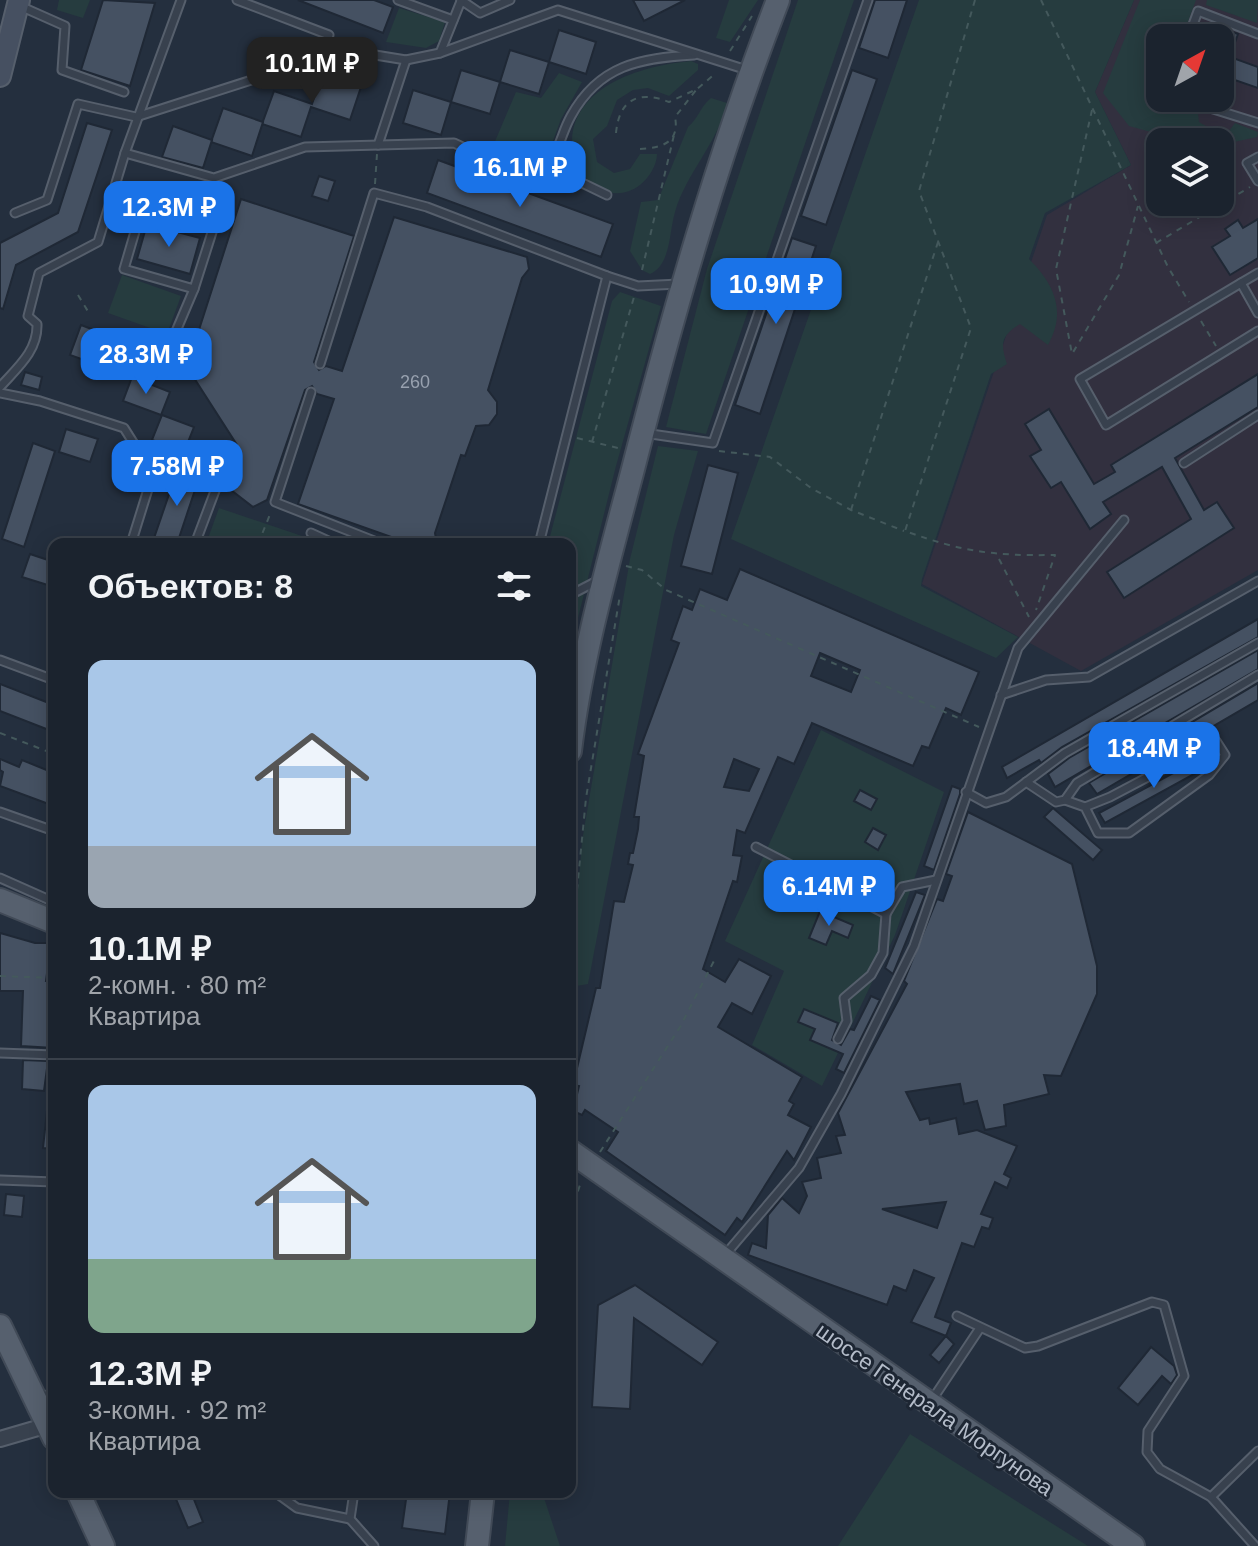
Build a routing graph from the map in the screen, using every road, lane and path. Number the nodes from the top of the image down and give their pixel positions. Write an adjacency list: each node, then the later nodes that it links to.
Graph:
1 (237, 0): 17 (lane)
2 (398, 0): 14 (lane)
3 (461, 0): 4 (lane); 14 (lane)
4 (510, 0)
5 (778, 0): 22 (main road)
6 (868, 0): 65 (lane)
7 (975, 0): 45 (path)
8 (1041, 0): 27 (path)
9 (1202, 0): 12 (lane)
10 (179, 1): 29 (lane)
11 (13, 10): 23 (main road); 26 (lane)
12 (1198, 11): 15 (lane); 16 (lane)
13 (753, 16): 21 (path)
14 (453, 20): 18 (lane)
15 (1193, 24)
16 (1258, 34)
17 (329, 35)
18 (440, 53): 19 (lane); 20 (lane)
19 (700, 54): 21 (lane); 37 (lane)
20 (406, 60): 29 (lane); 33 (lane)
21 (724, 63): 22 (lane)
22 (750, 71): 51 (main road)
23 (0, 76)
24 (713, 76): 25 (path)
25 (697, 89): 31 (path); 32 (path)
26 (124, 92)
27 (1092, 110): 43 (path); 43 (path)
28 (1223, 112): 30 (lane)
29 (139, 116): 35 (lane); 44 (lane)
30 (1258, 123)
31 (616, 133)
32 (674, 135): 34 (path); 47 (path)
33 (378, 145): 35 (lane); 37 (lane); 40 (path)
34 (640, 149)
35 (125, 153): 39 (lane)
36 (1258, 157): 38 (lane)
37 (545, 165): 41 (lane)
38 (1258, 182): 46 (path)
39 (113, 192): 42 (lane); 62 (lane)
40 (374, 193): 49 (lane); 61 (lane)
41 (607, 195)
42 (144, 201): 52 (lane); 52 (lane)
43 (1138, 206): 46 (path)
44 (15, 213)
45 (938, 242): 72 (path); 75 (path)
46 (1156, 243): 55 (path)
47 (642, 270)
48 (1258, 273): 50 (lane)
49 (607, 276): 51 (lane); 82 (lane)
50 (1241, 283): 55 (lane); 57 (lane)
51 (681, 284): 65 (main road)
52 (194, 289): 59 (lane)
53 (78, 295): 56 (path)
54 (634, 296): 67 (path)
55 (1195, 311): 60 (path); 60 (lane)
56 (89, 313)
57 (1258, 313)
58 (1258, 331): 60 (lane)
59 (171, 343)
60 (1221, 354)
61 (320, 364)
62 (0, 390): 70 (lane)
63 (311, 392): 81 (lane)
64 (1258, 415): 71 (lane)
65 (642, 432): 85 (main road)
66 (576, 438): 67 (path)
67 (592, 442): 68 (path)
68 (622, 448)
69 (713, 450): 72 (path)
70 (159, 454): 77 (lane); 78 (lane)
71 (1184, 463)
72 (851, 510): 75 (path)
73 (269, 517): 79 (path)
74 (1124, 520): 93 (lane)
75 (905, 531): 83 (path)
76 (311, 533): 80 (lane)
77 (133, 538)
78 (197, 538)
79 (260, 538)
80 (322, 538)
81 (367, 538)
82 (541, 538)
83 (998, 556): 83 (path)
84 (625, 566): 95 (path)
85 (605, 578): 87 (lane); 94 (main road)
86 (1258, 581): 93 (lane)
87 (576, 592)
88 (620, 595): 109 (path)
89 (1258, 643): 98 (lane)
90 (0, 660): 92 (lane)
91 (1258, 675): 100 (lane)
92 (48, 678)
93 (1001, 695): 95 (lane)
94 (576, 715)
95 (987, 731): 99 (lane)
96 (0, 733): 97 (path)
97 (48, 752)
98 (1026, 782): 99 (lane); 100 (lane)
99 (966, 792): 106 (lane)
100 (1065, 800): 101 (lane)
101 (1085, 807): 101 (lane)
102 (0, 812): 103 (lane)
103 (48, 829)
104 (756, 847): 110 (lane)
105 (0, 878): 107 (lane)
106 (936, 880): 110 (lane); 124 (lane)
107 (48, 899)
108 (0, 900): 111 (main road)
109 (576, 900)
110 (886, 914): 115 (lane)
111 (48, 920)
112 (716, 957): 118 (path)
113 (0, 976): 114 (path)
114 (48, 978)
115 (838, 1039)
116 (0, 1053): 117 (lane)
117 (48, 1055)
118 (599, 1153)
119 (576, 1155): 124 (main road, шоссе Генерала Моргунова)
120 (0, 1180): 122 (lane)
121 (581, 1181): 123 (path)
122 (48, 1182)
123 (576, 1196)
124 (729, 1265): 130 (main road, шоссе Генерала Моргунова)
125 (957, 1316): 127 (lane)
126 (0, 1326): 128 (main road)
127 (980, 1328): 130 (lane); 135 (lane)
128 (29, 1386): 129 (lane); 131 (main road)
129 (48, 1398)
130 (929, 1405): 144 (main road, шоссе Генерала Моргунова)
131 (48, 1426)
132 (48, 1432): 133 (street)
133 (0, 1439)
134 (1258, 1451): 135 (lane)
135 (1211, 1497): 145 (lane)
136 (93, 1498): 141 (main road)
137 (283, 1498): 140 (lane)
138 (353, 1498): 140 (lane)
139 (482, 1498): 143 (main road)
140 (350, 1519): 142 (lane)
141 (103, 1546)
142 (374, 1546)
143 (477, 1546)
144 (1133, 1546)
145 (1255, 1546)

